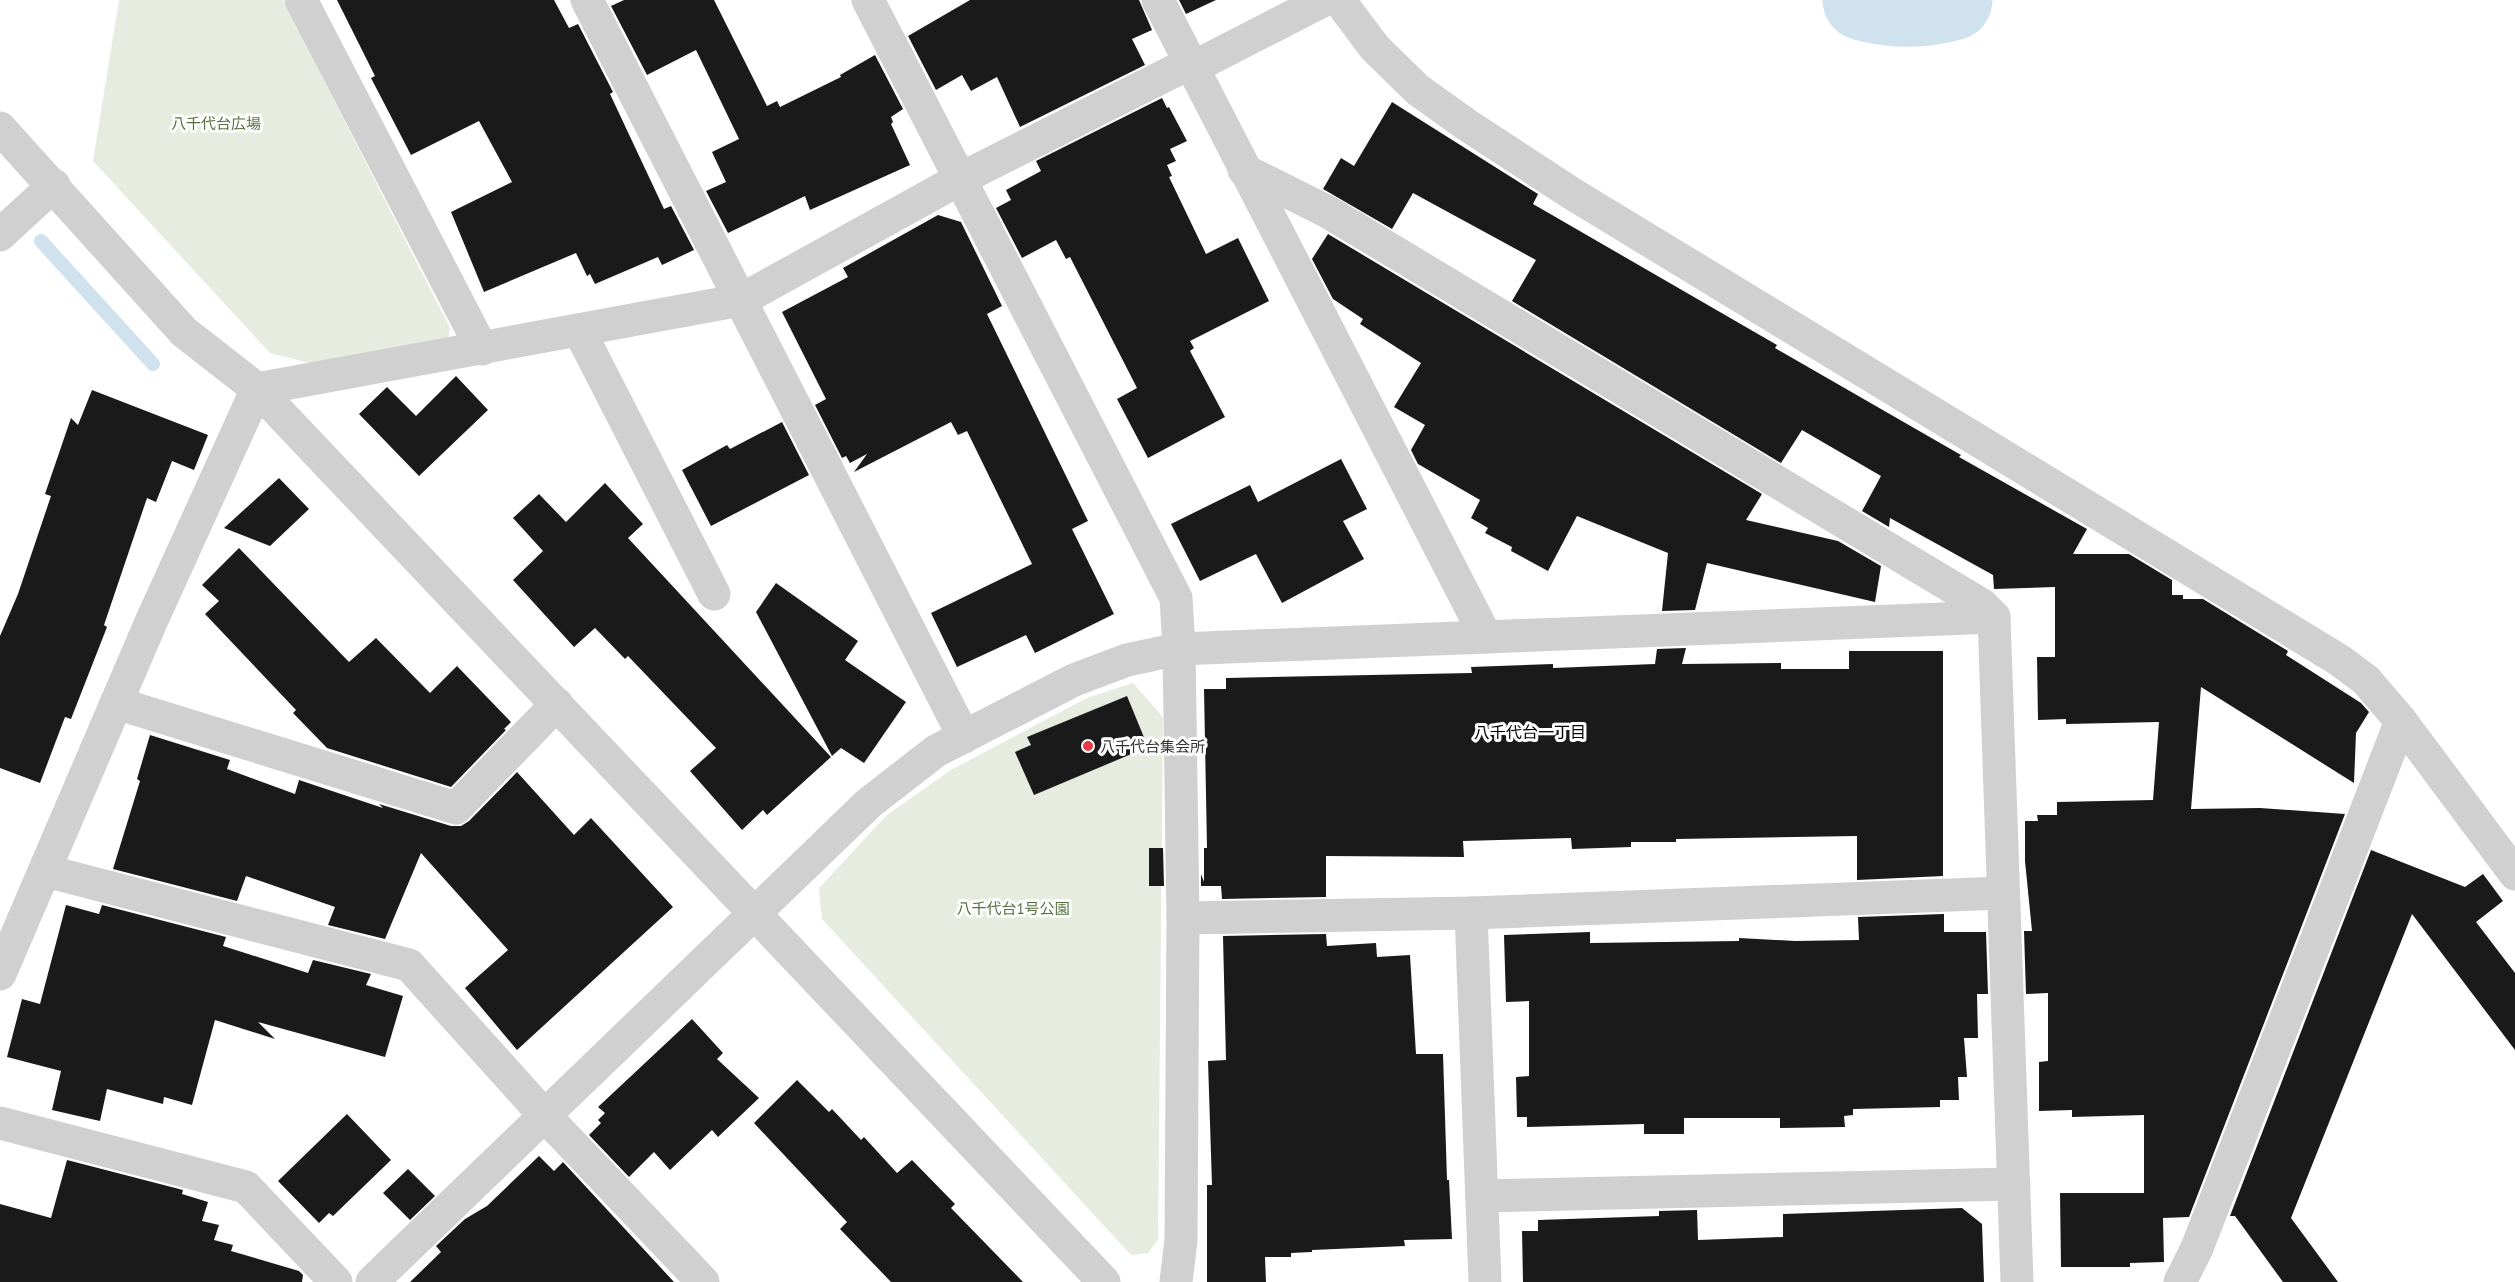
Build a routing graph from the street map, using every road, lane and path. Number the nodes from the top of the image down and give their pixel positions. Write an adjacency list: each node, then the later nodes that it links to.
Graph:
1 (301, 0): 15 (street)
2 (587, 0): 13 (street)
3 (868, 0): 10 (street)
4 (1158, 0): 7 (street)
5 (1324, 0): 7 (street)
6 (1339, 0): 23 (street)
7 (1191, 65): 9 (street); 10 (street)
8 (0, 128): 11 (street)
9 (1244, 170): 18 (street); 19 (street)
10 (960, 178): 13 (street); 20 (street)
11 (54, 185): 12 (street); 16 (street)
12 (0, 235)
13 (741, 300): 14 (street); 24 (street)
14 (579, 330): 15 (street); 17 (street)
15 (482, 349): 16 (street)
16 (257, 389): 21 (street); 22 (street)
17 (714, 594)
18 (1994, 617): 19 (street); 27 (street)
19 (1486, 637): 20 (street)
20 (1179, 648): 24 (street); 30 (street)
21 (117, 703): 22 (street); 25 (street)
22 (557, 704): 28 (street)
23 (2401, 721): 26 (street); 43 (street)
24 (964, 737): 28 (street)
25 (46, 871): 31 (street); 32 (street)
26 (2515, 874)
27 (2003, 893): 29 (street); 34 (street)
28 (756, 913): 32 (street); 39 (street)
29 (1471, 913): 30 (street); 35 (street)
30 (1183, 918): 40 (street)
31 (0, 974)
32 (546, 1116): 37 (street); 38 (street)
33 (0, 1123): 36 (street)
34 (2014, 1184): 35 (street); 42 (street)
35 (1482, 1196): 41 (street)
36 (336, 1282)
37 (372, 1282)
38 (703, 1282)
39 (1104, 1282)
40 (1176, 1282)
41 (1485, 1282)
42 (2017, 1282)
43 (2180, 1282)

